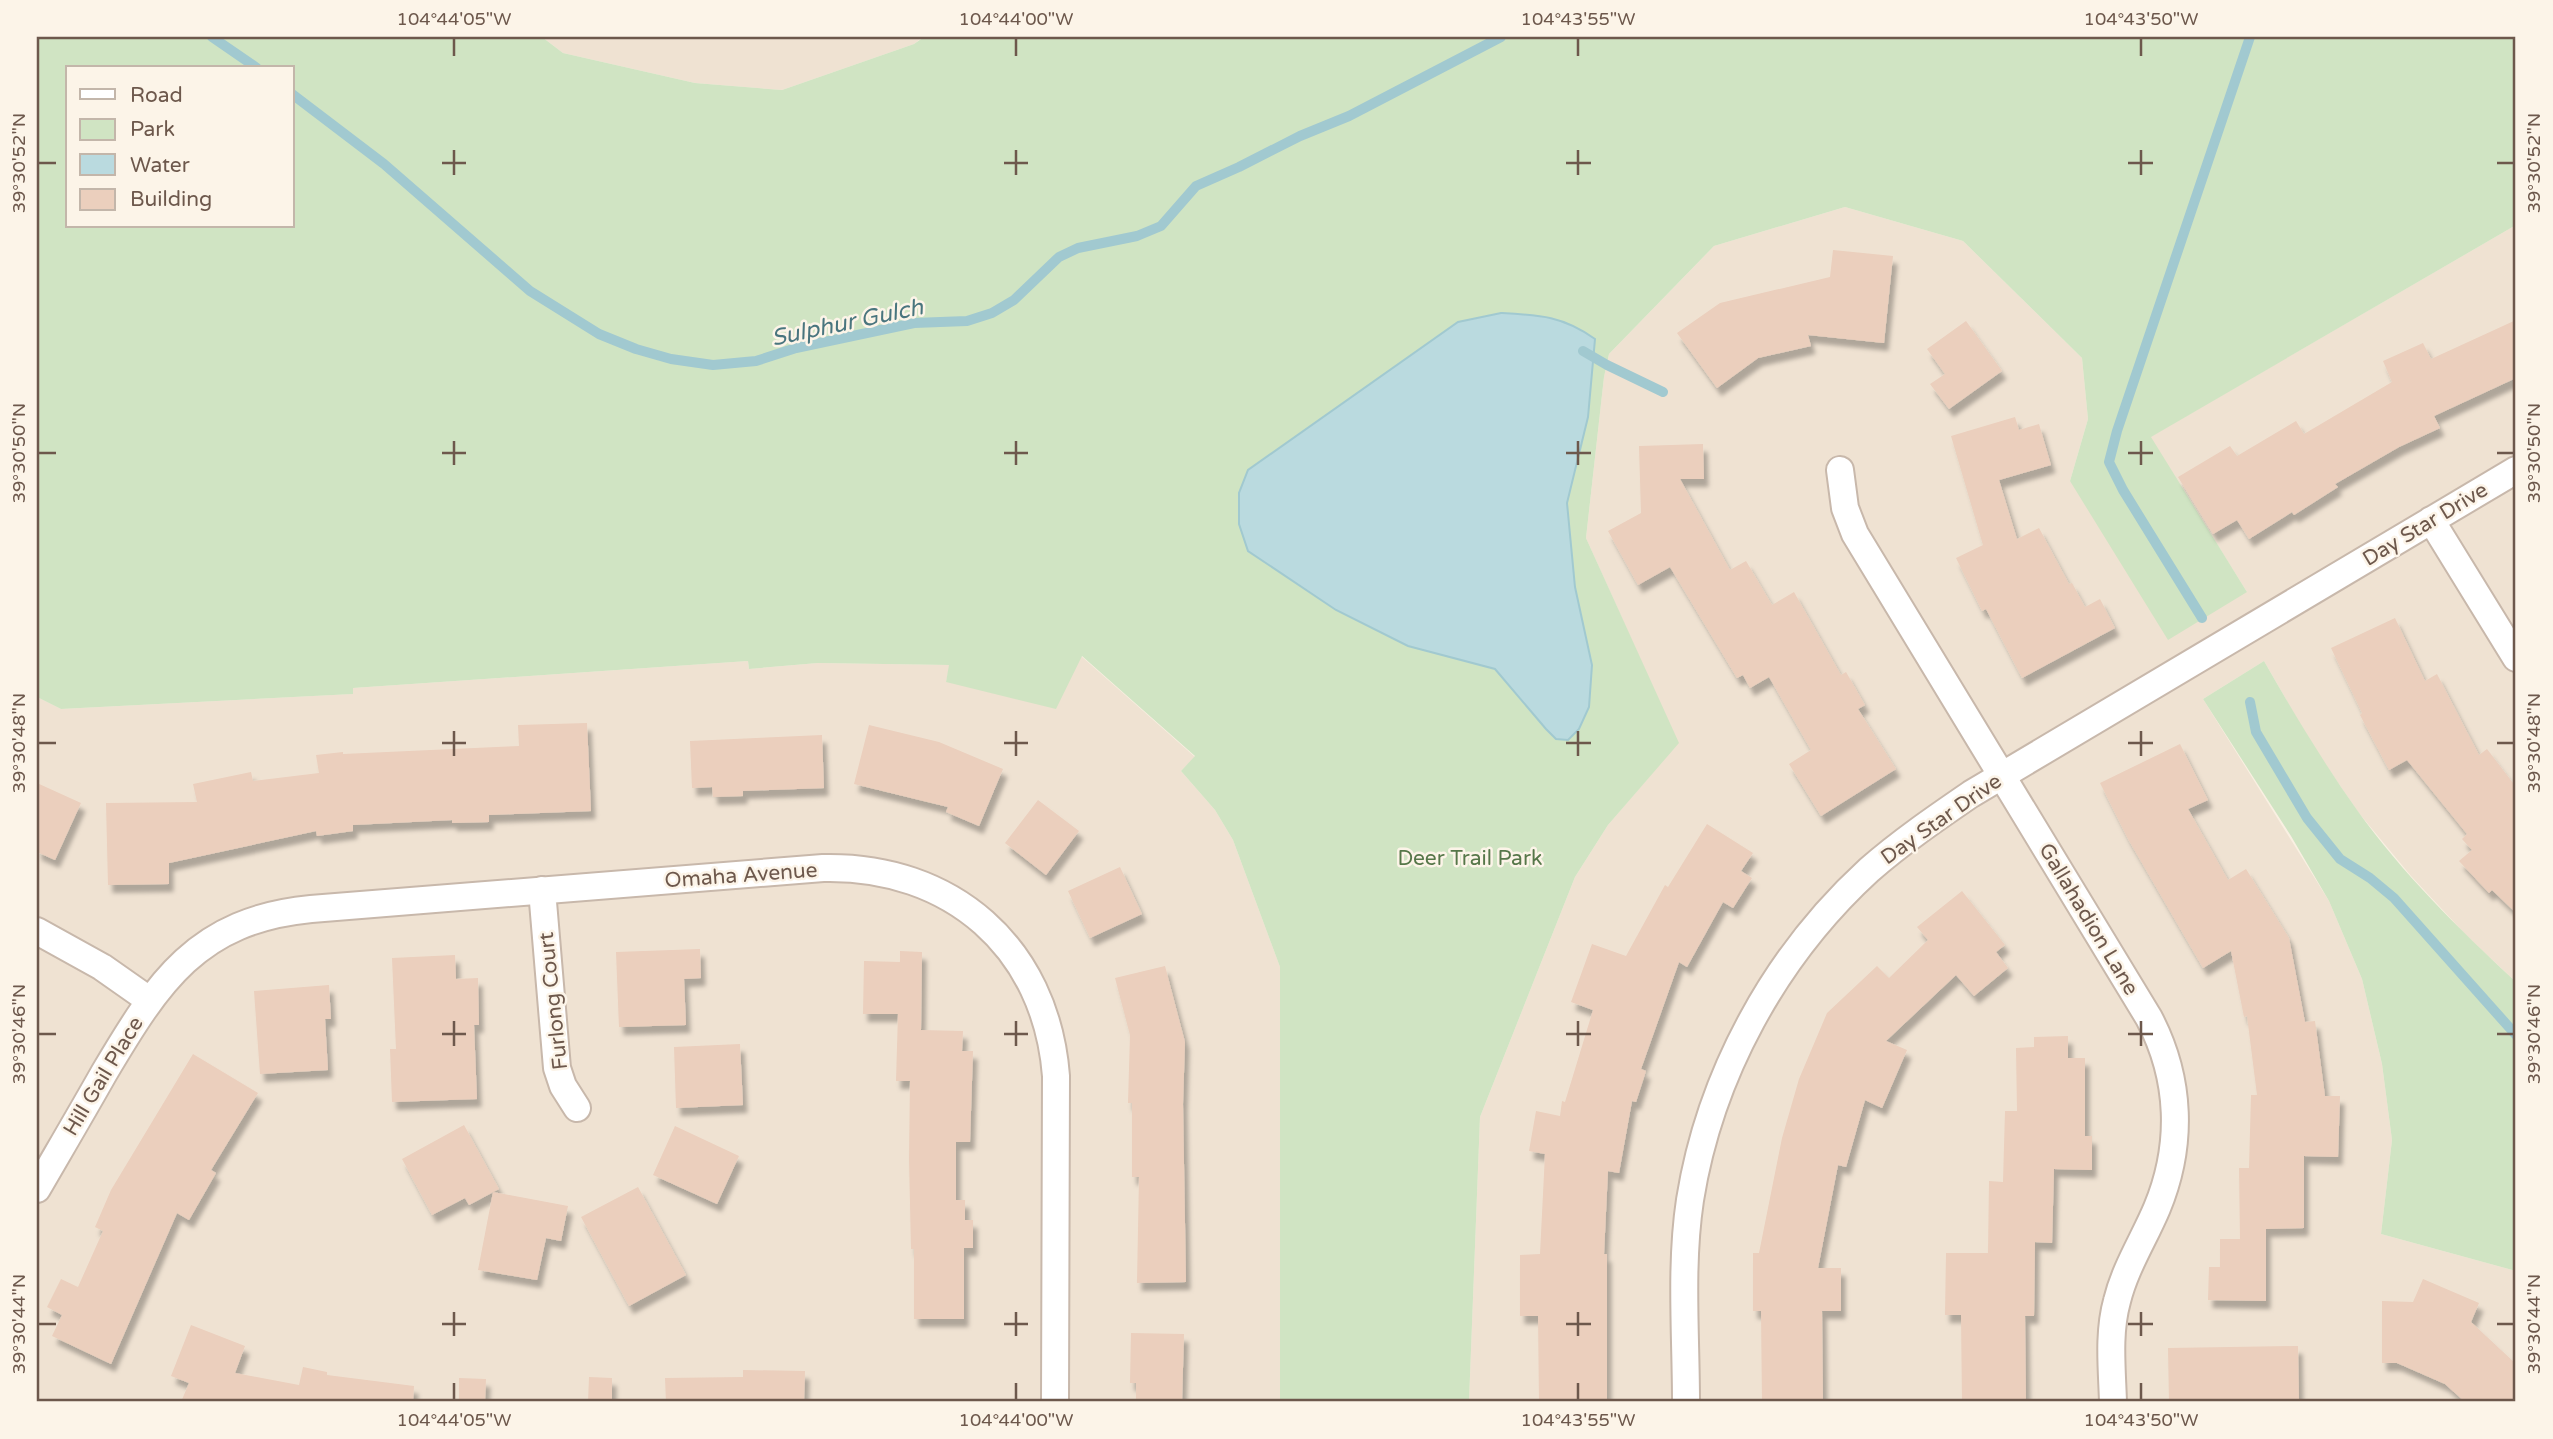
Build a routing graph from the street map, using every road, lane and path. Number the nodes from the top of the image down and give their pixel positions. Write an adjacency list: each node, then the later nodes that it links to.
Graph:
1 (1840, 470): 5 (street, Gallahadion Lane)
2 (2516, 470): 3 (street, Day Star Drive)
3 (2431, 520): 4 (street); 5 (street, Day Star Drive)
4 (2516, 658)
5 (2001, 776): 12 (street, Day Star Drive); 13 (street, Gallahadion Lane)
6 (542, 890): 8 (street, Omaha Avenue); 9 (street, Furlong Court); 11 (street, Omaha Avenue)
7 (37, 931): 8 (street)
8 (149, 1000): 10 (street, Hill Gail Place)
9 (577, 1108)
10 (37, 1189)
11 (1055, 1402)
12 (1686, 1402)
13 (2113, 1402)

